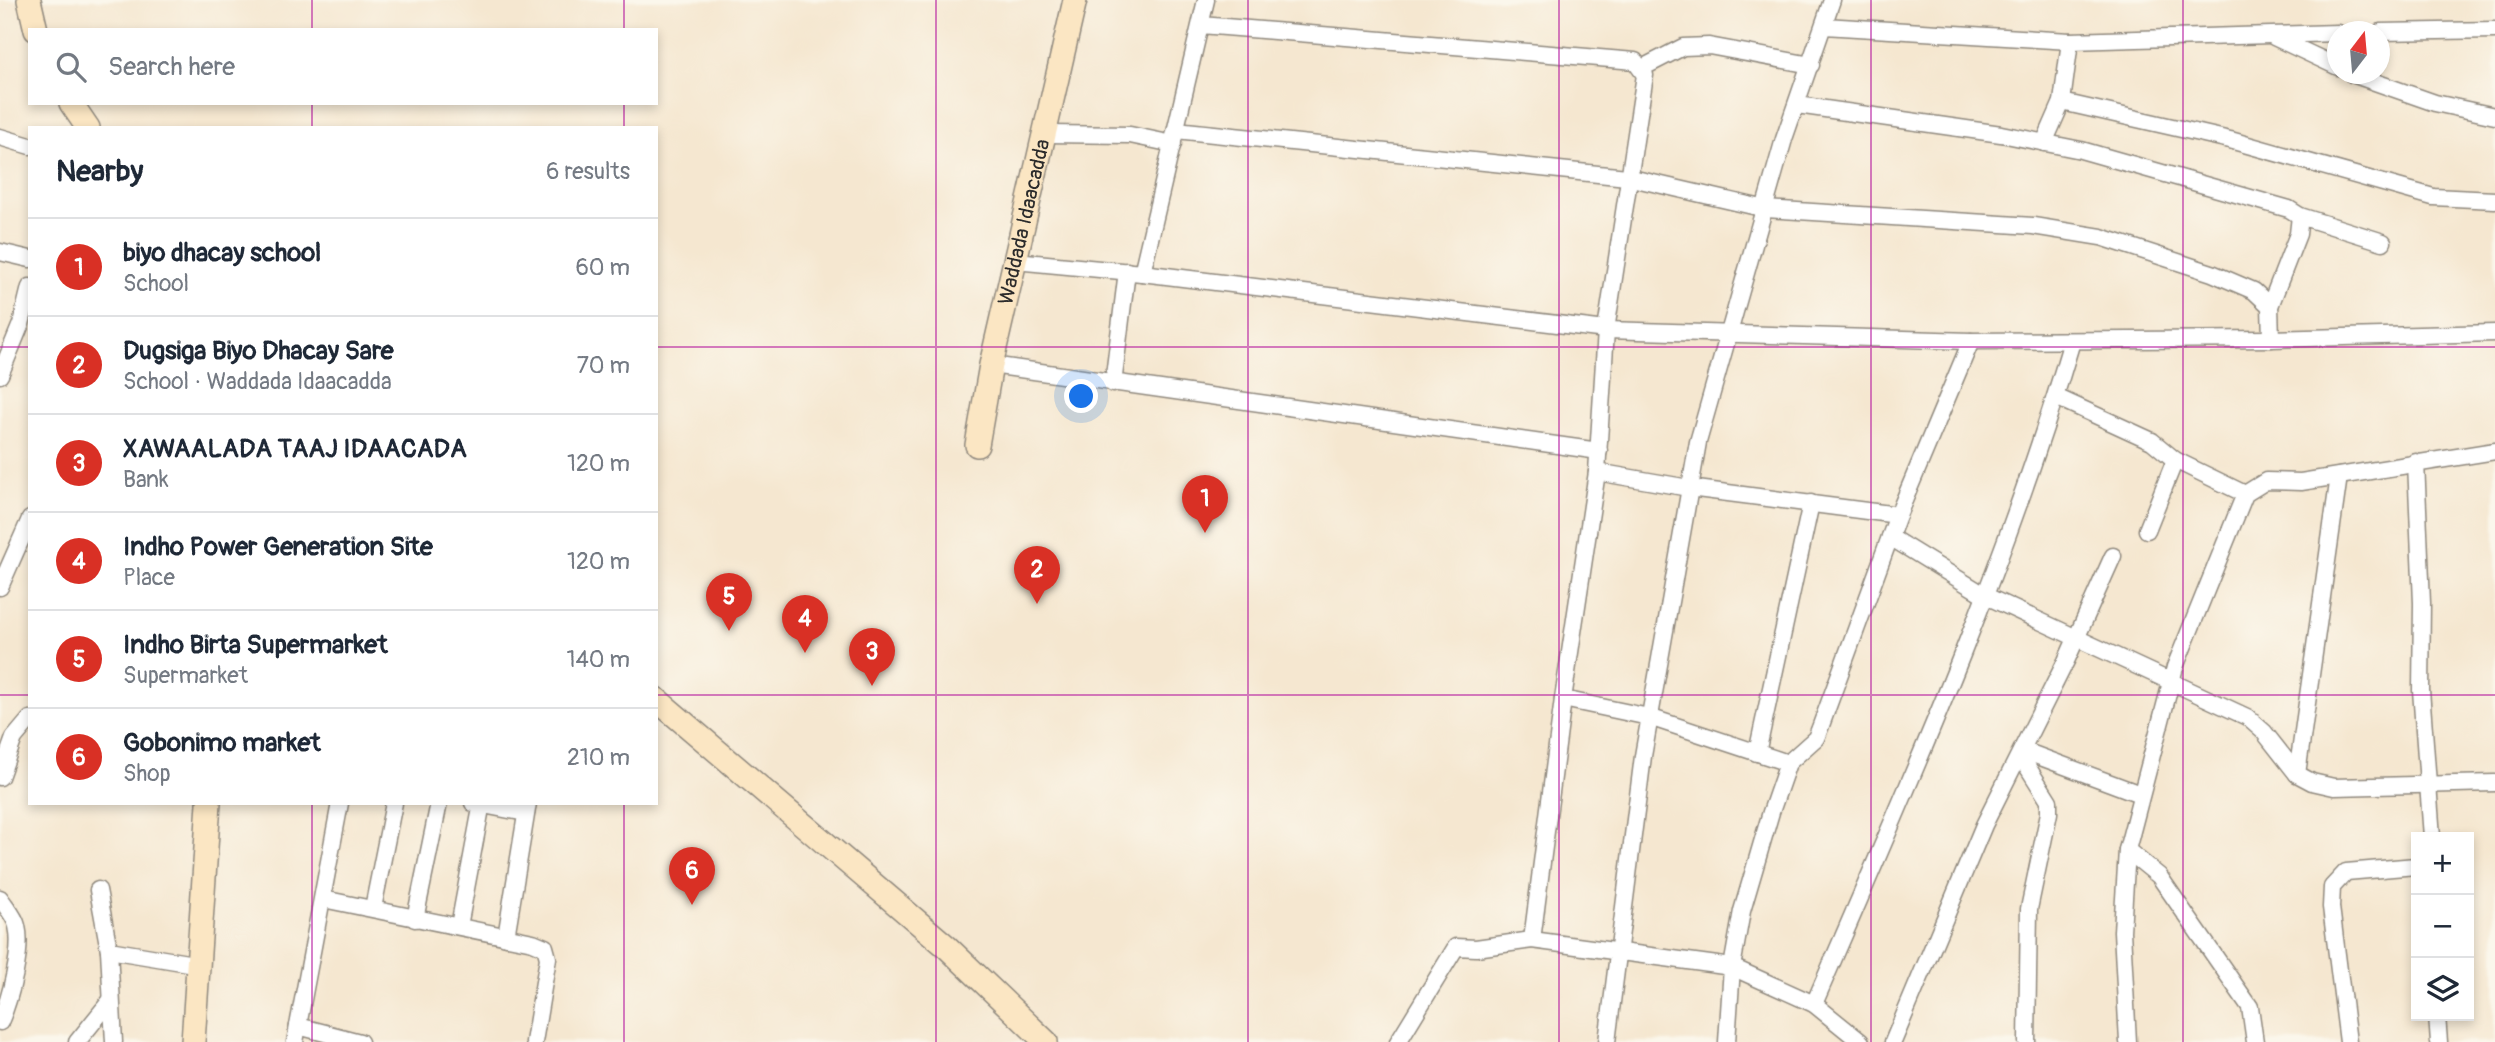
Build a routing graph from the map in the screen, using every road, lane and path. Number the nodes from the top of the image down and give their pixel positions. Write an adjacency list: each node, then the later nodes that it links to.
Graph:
1 (29, 0): 7 (street)
2 (1075, 0): 22 (street, Waddada Idaacadda)
3 (1206, 0): 5 (street)
4 (1832, 0): 6 (street)
5 (1201, 25): 15 (street); 24 (street)
6 (1824, 26): 12 (street); 14 (street)
7 (36, 28)
8 (2495, 30): 9 (street)
9 (2390, 32)
10 (2327, 33): 11 (street)
11 (2269, 34): 12 (street); 13 (street)
12 (2070, 41): 17 (street)
13 (2327, 62)
14 (1811, 65): 15 (street); 19 (street)
15 (1643, 68): 27 (street)
16 (2381, 84): 20 (street)
17 (2062, 102): 25 (street); 28 (street)
18 (72, 105): 21 (street)
19 (1797, 105): 25 (street); 29 (street)
20 (2495, 116)
21 (87, 126)
22 (1046, 134): 24 (street); 34 (street, Waddada Idaacadda)
23 (0, 137): 26 (street)
24 (1174, 137): 27 (street); 35 (street)
25 (2044, 143): 30 (street)
26 (28, 145)
27 (1627, 177): 29 (street); 39 (street)
28 (2495, 200)
29 (1766, 209): 37 (street); 41 (street)
30 (2300, 216): 31 (street); 37 (street)
31 (2383, 242)
32 (0, 252): 33 (street)
33 (28, 259)
34 (1015, 261): 35 (street); 45 (street, Waddada Idaacadda)
35 (1135, 272): 39 (street); 47 (street)
36 (28, 306): 38 (street)
37 (2270, 306): 42 (street)
38 (26, 325): 46 (street)
39 (1606, 330): 41 (street); 50 (street)
40 (2495, 333): 42 (street)
41 (1729, 335): 43 (street); 56 (street)
42 (2271, 339): 44 (street)
43 (1971, 341): 44 (street); 59 (street)
44 (2072, 341): 48 (street)
45 (991, 365): 47 (street); 49 (street, Waddada Idaacadda)
46 (0, 375)
47 (1113, 384): 50 (street)
48 (2056, 397): 52 (street); 65 (street)
49 (977, 445)
50 (1599, 451): 54 (street)
51 (2495, 451): 53 (street)
52 (2175, 460): 57 (street); 61 (street)
53 (2416, 463): 55 (street); 78 (street)
54 (1597, 472): 56 (street); 68 (street)
55 (2339, 476): 57 (street); 75 (street)
56 (1689, 488): 58 (street); 70 (street)
57 (2245, 494): 67 (street)
58 (1811, 503): 59 (street); 72 (street)
59 (1898, 515): 62 (street)
60 (28, 524): 64 (street)
61 (2147, 530)
62 (1890, 537): 65 (street); 74 (street)
63 (2113, 556): 66 (street)
64 (0, 587)
65 (1986, 596): 66 (street); 103 (street)
66 (2076, 640): 67 (street); 73 (street)
67 (2171, 682): 75 (street); 79 (street)
68 (1563, 699): 70 (street); 97 (street)
69 (658, 701): 112 (street)
70 (1649, 716): 72 (street); 99 (street)
71 (28, 721): 76 (street)
72 (1757, 753): 74 (street)
73 (2021, 753): 79 (street); 117 (street); 118 (street)
74 (1788, 763): 101 (street)
75 (2298, 774): 78 (street)
76 (0, 777)
77 (2495, 783): 78 (street)
78 (2428, 785): 87 (street)
79 (2140, 794): 88 (street)
80 (209, 805): 100 (street)
81 (340, 805): 92 (street)
82 (394, 805): 93 (street)
83 (439, 805): 94 (street)
84 (479, 805): 95 (street)
85 (491, 805): 86 (street)
86 (527, 808): 96 (street)
87 (2432, 832)
88 (2127, 850): 119 (street); 120 (street)
89 (2411, 866): 121 (street)
90 (98, 890): 98 (street)
91 (0, 898): 105 (street)
92 (323, 899): 93 (street); 106 (street)
93 (373, 908): 94 (street)
94 (415, 919): 95 (street)
95 (459, 926): 96 (street)
96 (506, 936): 111 (street)
97 (1532, 940): 99 (street); 113 (street)
98 (109, 950): 100 (street); 102 (street)
99 (1619, 951): 101 (street); 114 (street)
100 (200, 965): 109 (street)
101 (1732, 967): 103 (street); 115 (street)
102 (111, 1000): 107 (street); 108 (street)
103 (1814, 1004): 116 (street)
104 (2437, 1021): 122 (street)
105 (0, 1022)
106 (296, 1034): 110 (street)
107 (77, 1042)
108 (114, 1042)
109 (194, 1042)
110 (360, 1042)
111 (534, 1042)
112 (1046, 1042)
113 (1398, 1042)
114 (1607, 1042)
115 (1727, 1042)
116 (1861, 1042)
117 (1893, 1042)
118 (2027, 1042)
119 (2129, 1042)
120 (2255, 1042)
121 (2348, 1042)
122 (2439, 1042)

